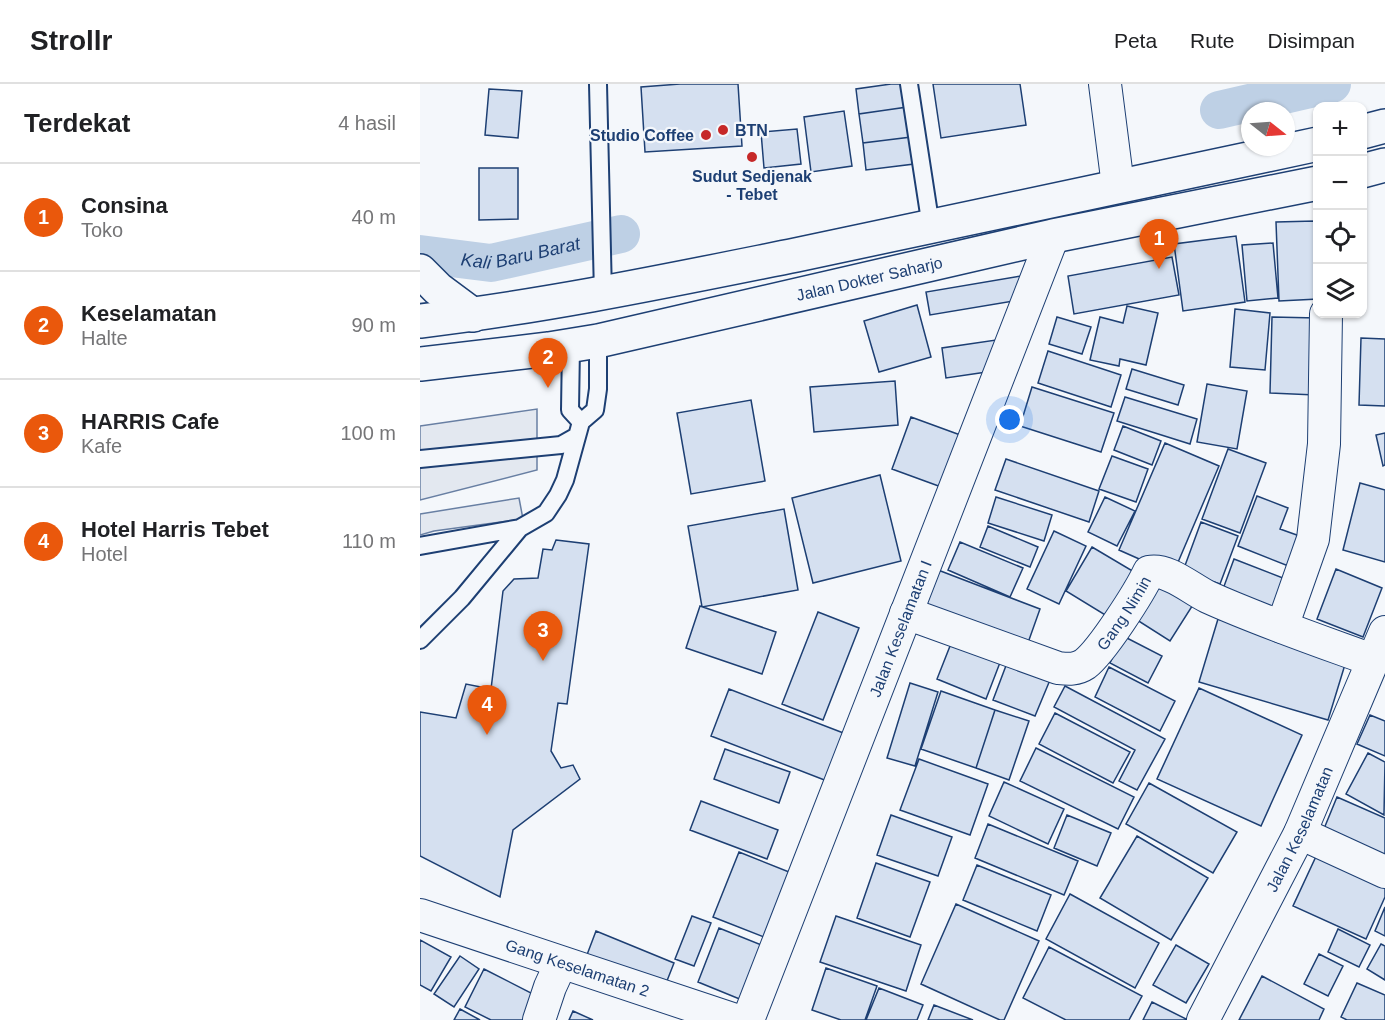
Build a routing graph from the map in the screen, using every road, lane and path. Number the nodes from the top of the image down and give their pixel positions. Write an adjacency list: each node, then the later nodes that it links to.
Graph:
1 (598, 84): 14 (lane)
2 (909, 84): 11 (lane)
3 (1105, 84): 9 (street)
4 (1385, 126): 5 (main road)
5 (1367, 131)
6 (1313, 145): 9 (main road)
7 (1385, 165): 8 (main road)
8 (1367, 170)
9 (1118, 186): 11 (main road)
10 (1313, 187): 12 (main road, Jalan Dokter Saharjo)
11 (932, 227): 14 (main road)
12 (1053, 236): 18 (main road, Jalan Dokter Saharjo); 24 (street, Jalan Keselamatan I)
13 (429, 280): 15 (main road)
14 (603, 294): 15 (main road)
15 (473, 315): 17 (main road)
16 (1326, 318): 25 (street)
17 (420, 321)
18 (585, 344): 19 (main road, Jalan Dokter Saharjo); 20 (lane); 20 (lane)
19 (420, 364)
20 (579, 429): 21 (lane); 22 (lane)
21 (420, 459)
22 (520, 528): 23 (lane); 27 (lane)
23 (420, 546)
24 (906, 613): 25 (street, Gang Nimin); 35 (street, Jalan Keselamatan I)
25 (1282, 627): 28 (street, Gang Nimin)
26 (1385, 632): 28 (street, Jalan Keselamatan)
27 (420, 640)
28 (1372, 660): 29 (street, Jalan Keselamatan)
29 (1300, 833): 30 (street); 36 (street, Jalan Keselamatan)
30 (1385, 872)
31 (420, 915): 32 (street, Gang Keselamatan 2)
32 (561, 963): 33 (street); 34 (street, Gang Keselamatan 2)
33 (539, 1020)
34 (735, 1020)
35 (748, 1020)
36 (1203, 1020)

